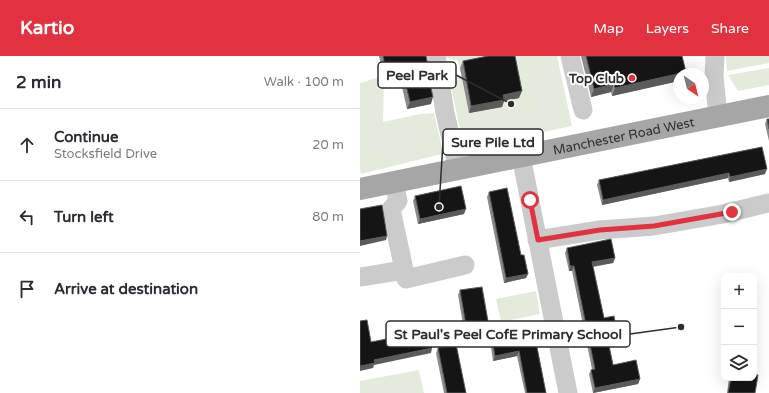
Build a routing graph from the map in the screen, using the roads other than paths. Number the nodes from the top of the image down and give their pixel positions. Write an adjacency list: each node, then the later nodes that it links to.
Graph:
1 (570, 56): 5 (street)
2 (715, 56): 6 (street)
3 (442, 67): 8 (street)
4 (769, 106): 6 (main road, Manchester Road West)
5 (583, 110)
6 (718, 116): 7 (main road, Manchester Road West)
7 (521, 156): 8 (main road, Manchester Road West); 12 (street)
8 (458, 169): 9 (main road, Manchester Road West)
9 (394, 182): 10 (main road, Manchester Road West); 14 (street)
10 (360, 189)
11 (768, 203): 12 (street)
12 (538, 240): 16 (street)
13 (465, 265): 14 (street)
14 (404, 270): 15 (street)
15 (360, 277)
16 (568, 393)

